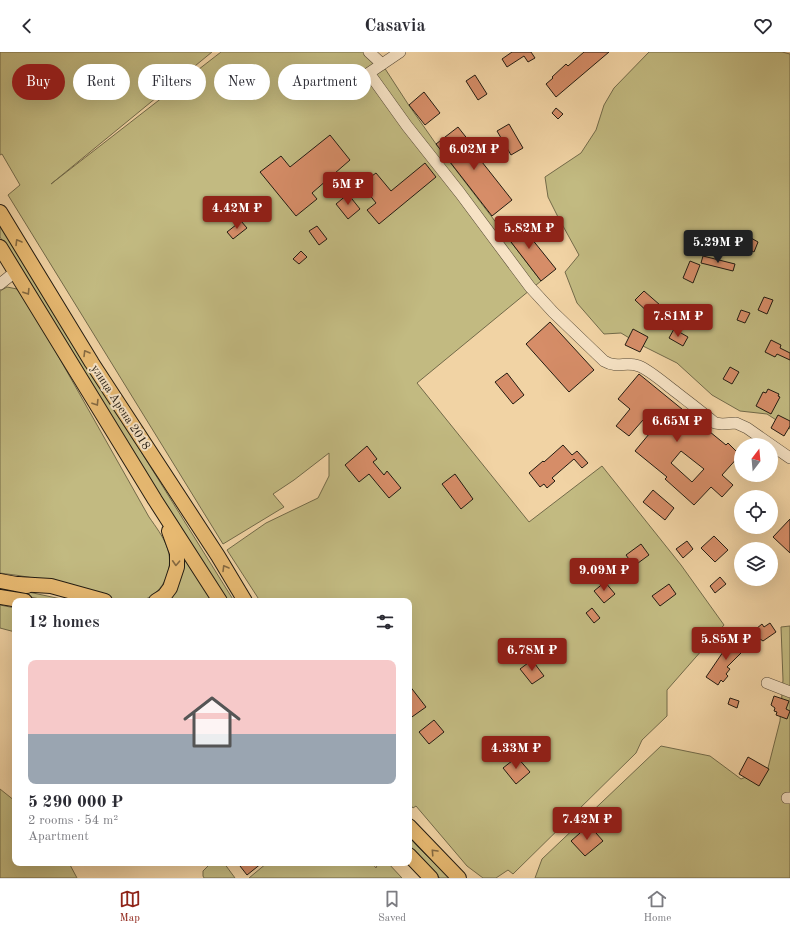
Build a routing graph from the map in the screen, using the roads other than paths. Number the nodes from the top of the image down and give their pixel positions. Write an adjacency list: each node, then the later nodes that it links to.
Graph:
1 (369, 52): 3 (street)
2 (400, 52): 3 (street)
3 (382, 64): 8 (street)
4 (0, 212): 18 (main road, улица Арена 2018, one-way to 4)
5 (0, 247): 6 (main road, улица Арена 2018)
6 (15, 272): 7 (street); 9 (main road, улица Арена 2018, one-way to 9)
7 (0, 284)
8 (790, 458)
9 (156, 500): 16 (main road, one-way to 16); 17 (main road, улица Арена 2018)
10 (0, 581): 11 (main road)
11 (18, 584): 14 (main road); 15 (main road)
12 (0, 596): 13 (main road)
13 (12, 598)
14 (73, 598)
15 (94, 598)
16 (161, 598)
17 (218, 598)
18 (243, 598)
19 (767, 683): 20 (street)
20 (790, 692)
21 (412, 829): 26 (main road, one-way to 21)
22 (412, 858): 25 (main road)
23 (408, 866): 24 (main road)
24 (420, 878)
25 (432, 878)
26 (459, 878)

